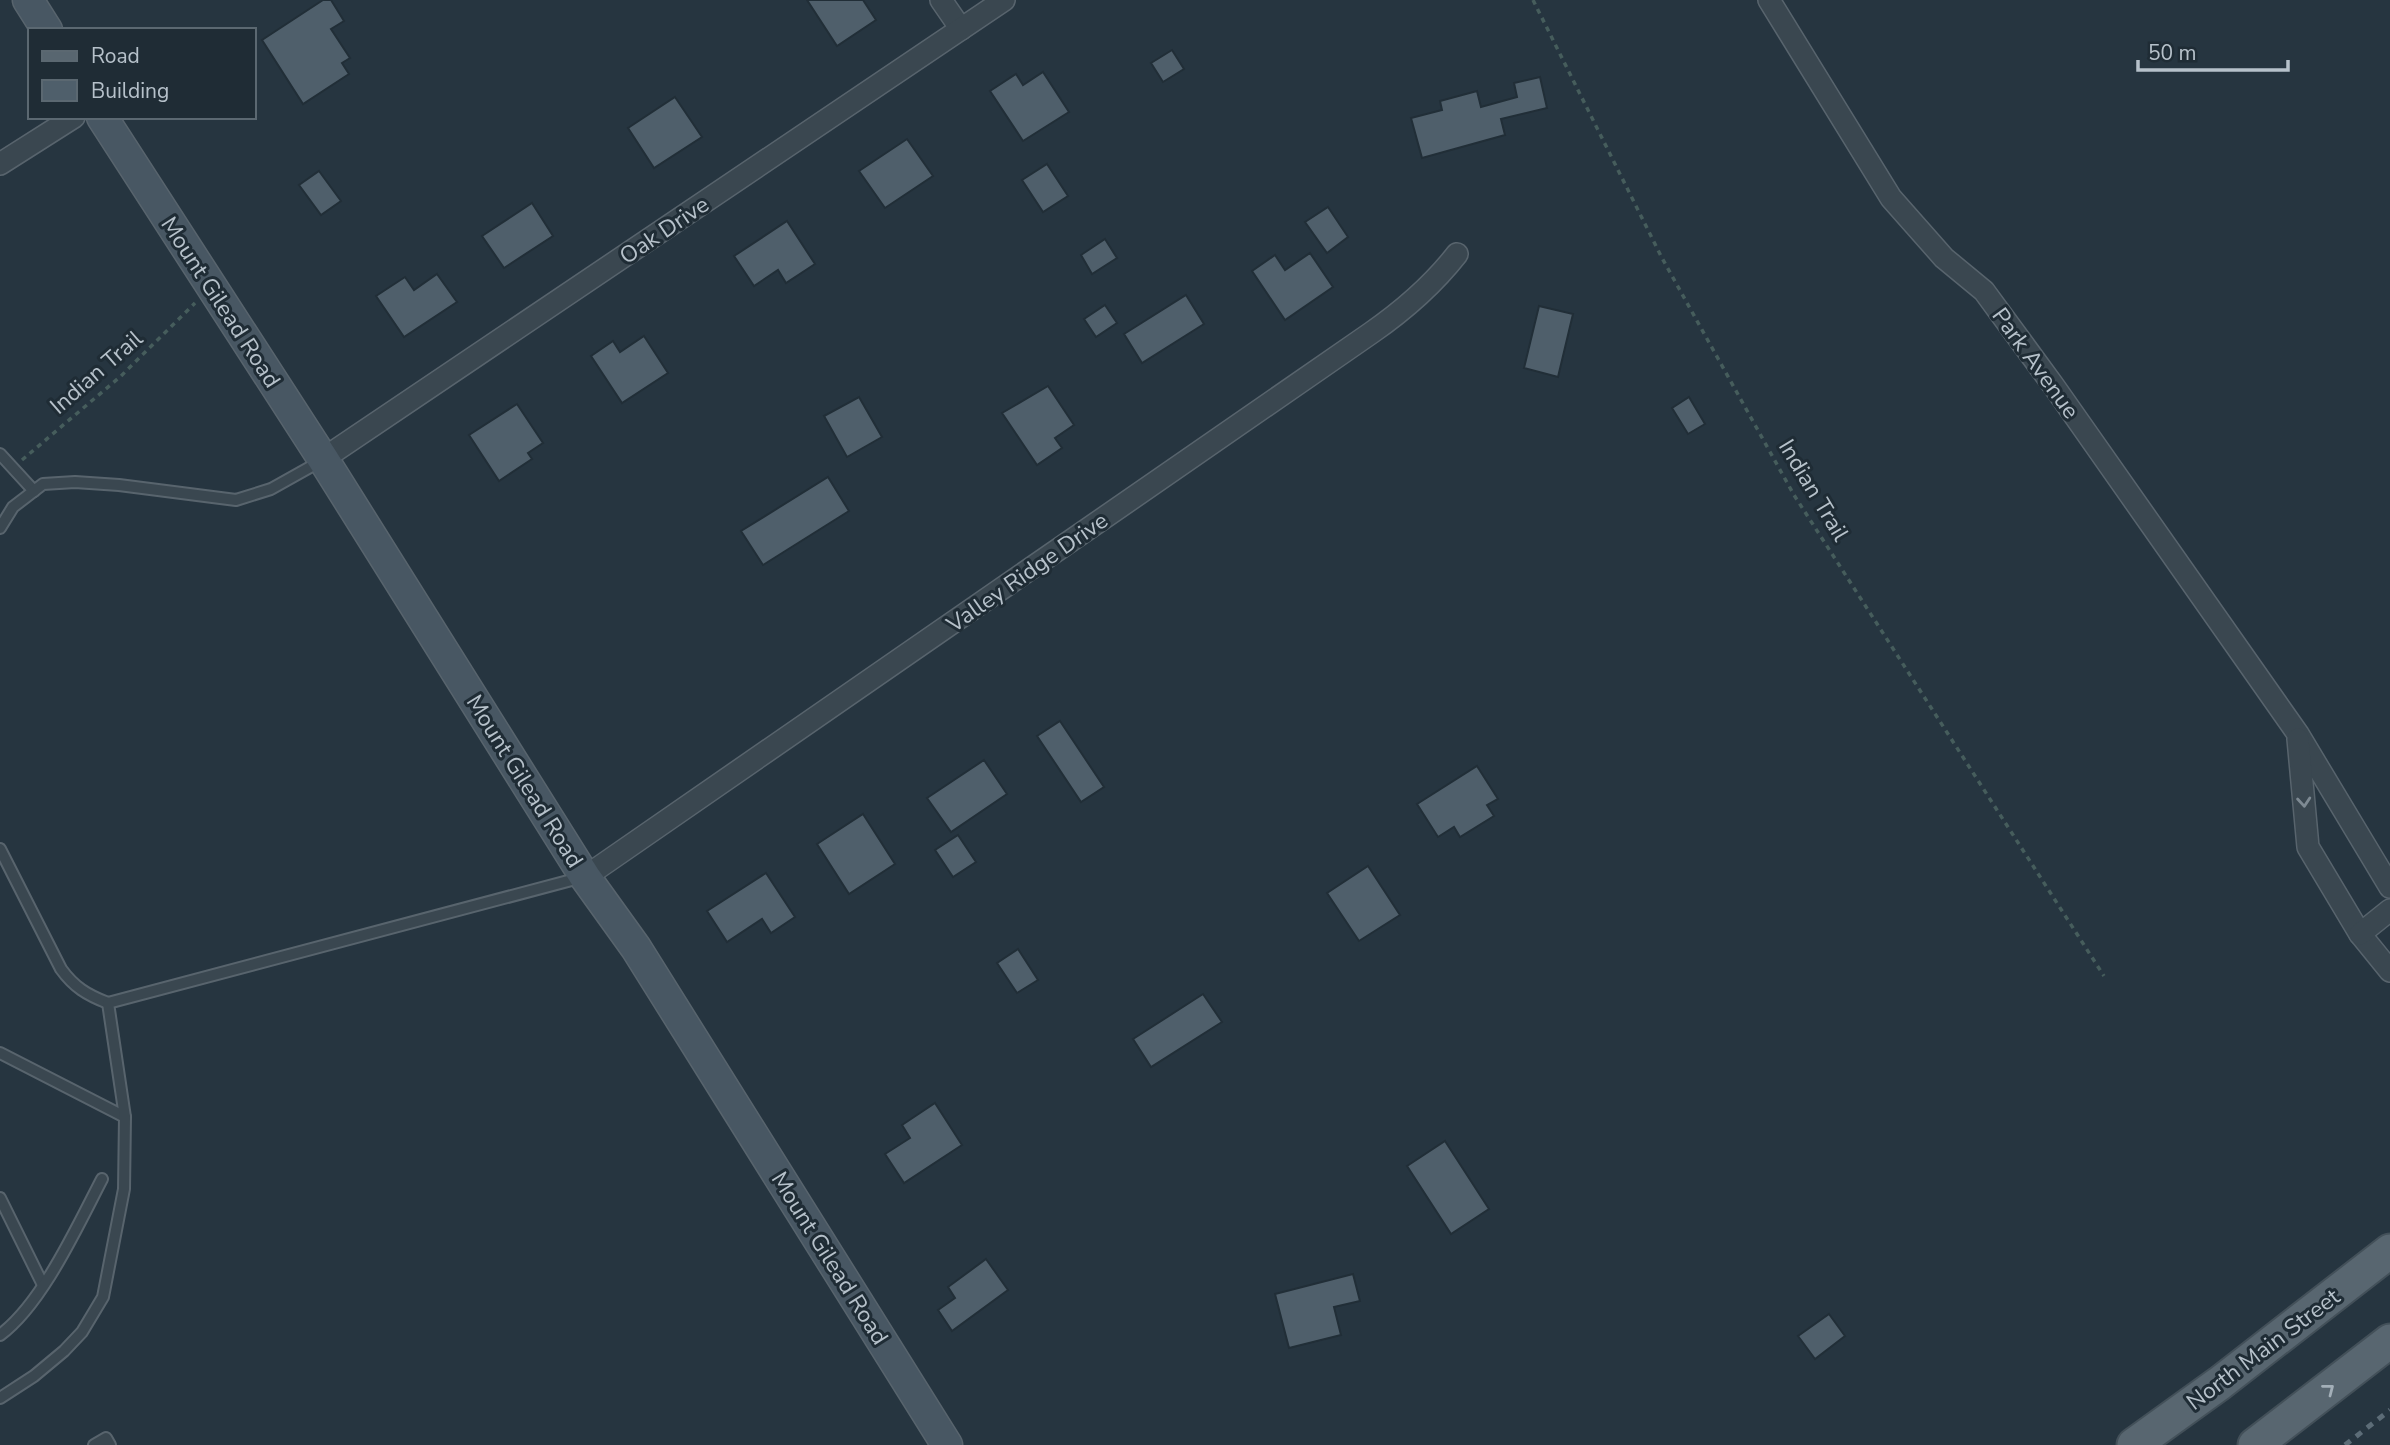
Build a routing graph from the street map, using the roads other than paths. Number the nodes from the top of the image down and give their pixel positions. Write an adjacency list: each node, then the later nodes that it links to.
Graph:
1 (28, 0): 5 (main road)
2 (941, 0): 6 (street)
3 (1004, 0): 6 (street, Oak Drive)
4 (1769, 0): 15 (street, Park Avenue)
5 (46, 28)
6 (961, 29): 12 (street, Oak Drive)
7 (71, 119): 9 (street)
8 (103, 119): 12 (main road, Mount Gilead Road)
9 (0, 164)
10 (1457, 254): 17 (street, Valley Ridge Drive)
11 (0, 454): 13 (lane)
12 (323, 459): 13 (lane); 17 (main road, Mount Gilead Road)
13 (34, 491): 14 (lane)
14 (0, 528)
15 (2298, 734): 18 (street, Park Avenue); 20 (street, one-way to 20)
16 (0, 849): 22 (lane)
17 (585, 877): 22 (lane); 34 (main road, Mount Gilead Road)
18 (2390, 887)
19 (2390, 910): 20 (street)
20 (2360, 934): 21 (street)
21 (2390, 971)
22 (108, 1003): 24 (lane)
23 (0, 1053): 24 (lane)
24 (125, 1117): 31 (lane)
25 (102, 1179): 28 (lane)
26 (0, 1198): 28 (lane)
27 (2390, 1251): 35 (main road, North Main Street)
28 (43, 1285): 29 (lane)
29 (0, 1335)
30 (2390, 1341): 36 (main road, one-way to 30)
31 (0, 1398)
32 (94, 1445): 33 (lane)
33 (110, 1445)
34 (947, 1445)
35 (2134, 1445)
36 (2255, 1445)

